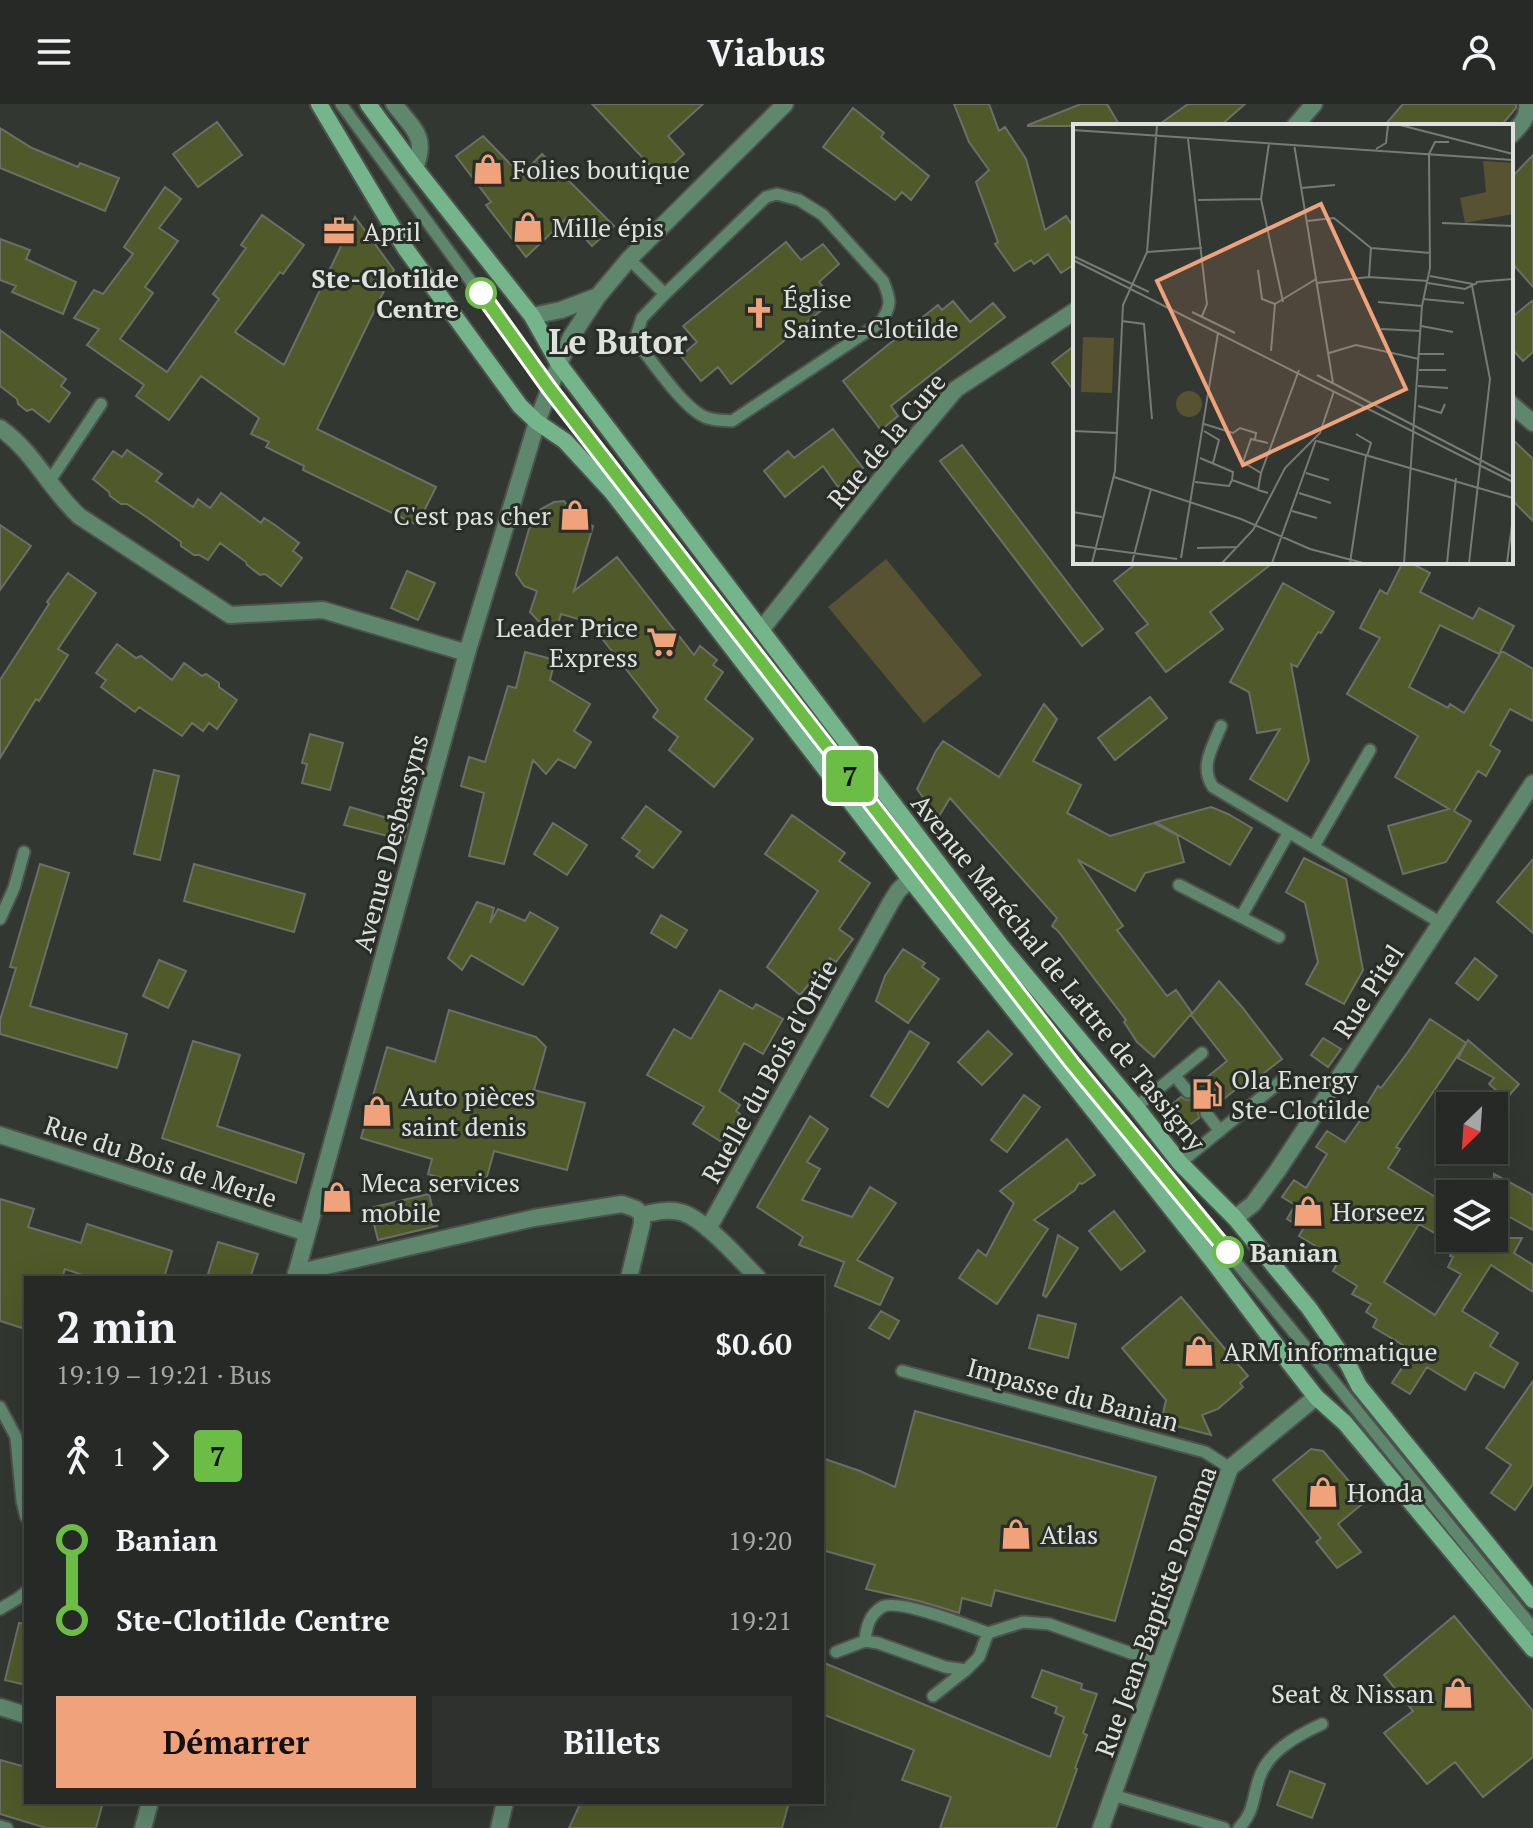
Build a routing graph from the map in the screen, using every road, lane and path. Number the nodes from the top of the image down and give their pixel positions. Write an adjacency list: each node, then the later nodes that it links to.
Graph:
1 (319, 104): 20 (main road)
2 (341, 104): 17 (lane, Avenue Maréchal de Lattre de Tassigny)
3 (368, 104): 10 (main road, Avenue Maréchal de Lattre de Tassigny)
4 (394, 104): 10 (street)
5 (785, 104): 11 (street, Avenue Desbassyns)
6 (1314, 104): 8 (street)
7 (1527, 104): 9 (street)
8 (1297, 124)
9 (1513, 133)
10 (415, 168): 15 (main road, Avenue Maréchal de Lattre de Tassigny)
11 (629, 259): 12 (lane); 13 (street, Avenue Desbassyns)
12 (665, 294): 12 (lane)
13 (598, 296): 15 (street); 16 (street, Avenue Desbassyns)
14 (1073, 312): 24 (street, Rue de la Cure)
15 (532, 316): 16 (main road, Avenue Maréchal de Lattre de Tassigny)
16 (559, 364): 17 (street, Avenue Desbassyns); 24 (main road, Avenue Maréchal de Lattre de Tassigny)
17 (549, 388): 20 (street, Avenue Desbassyns); 62 (lane, Avenue Maréchal de Lattre de Tassigny)
18 (101, 404): 23 (lane)
19 (1513, 406): 21 (street)
20 (537, 422): 25 (street, Avenue Desbassyns); 32 (main road)
21 (1533, 423)
22 (0, 428): 23 (street)
23 (49, 482): 25 (street)
24 (761, 630): 42 (main road, Avenue Maréchal de Lattre de Tassigny)
25 (467, 653): 50 (street, Avenue Desbassyns)
26 (1221, 726): 29 (lane)
27 (1370, 750): 30 (lane)
28 (1533, 783): 36 (street, Rue Pitel)
29 (1289, 832): 30 (lane); 34 (lane)
30 (1314, 846): 36 (lane)
31 (24, 852): 35 (lane)
32 (910, 879): 49 (street, Ruelle du Bois d'Ortie); 55 (main road)
33 (1179, 885): 34 (lane)
34 (1241, 917): 37 (lane)
35 (0, 919)
36 (1441, 923): 48 (street, Rue Pitel)
37 (1279, 937)
38 (1202, 1053): 39 (lane)
39 (1175, 1076): 41 (lane); 42 (lane)
40 (1285, 1078): 44 (lane)
41 (1188, 1092)
42 (1136, 1107): 46 (main road, Avenue Maréchal de Lattre de Tassigny)
43 (1206, 1113): 44 (lane)
44 (1220, 1131): 46 (lane)
45 (0, 1135): 50 (street, Rue du Bois de Merle)
46 (1180, 1163): 48 (main road, Avenue Maréchal de Lattre de Tassigny)
47 (642, 1215): 49 (street); 51 (street); 52 (street)
48 (1235, 1218): 60 (main road, Avenue Maréchal de Lattre de Tassigny)
49 (708, 1229): 53 (street)
50 (307, 1233): 51 (street, Avenue Desbassyns)
51 (296, 1276)
52 (629, 1276)
53 (756, 1276)
54 (902, 1371): 57 (lane, Impasse du Banian)
55 (1316, 1397): 57 (street, Rue Jean-Baptiste Ponama); 65 (main road)
56 (0, 1407): 58 (lane)
57 (1230, 1468): 67 (street, Rue Jean-Baptiste Ponama)
58 (24, 1509)
59 (24, 1594): 61 (lane)
60 (1533, 1600)
61 (0, 1609)
62 (1533, 1628)
63 (988, 1633): 64 (lane); 67 (lane); 68 (lane)
64 (865, 1641): 66 (lane); 68 (lane)
65 (1533, 1649)
66 (836, 1652)
67 (1159, 1663): 73 (street, Rue Jean-Baptiste Ponama)
68 (966, 1670): 69 (lane)
69 (933, 1696)
70 (0, 1707): 71 (street)
71 (24, 1714)
72 (1322, 1724): 82 (lane)
73 (1113, 1795): 80 (street, Rue Jean-Baptiste Ponama); 81 (lane)
74 (149, 1804): 78 (street)
75 (505, 1804): 79 (street)
76 (0, 1826): 77 (lane)
77 (7, 1828)
78 (143, 1828)
79 (499, 1828)
80 (1101, 1828)
81 (1224, 1828)
82 (1239, 1828)

